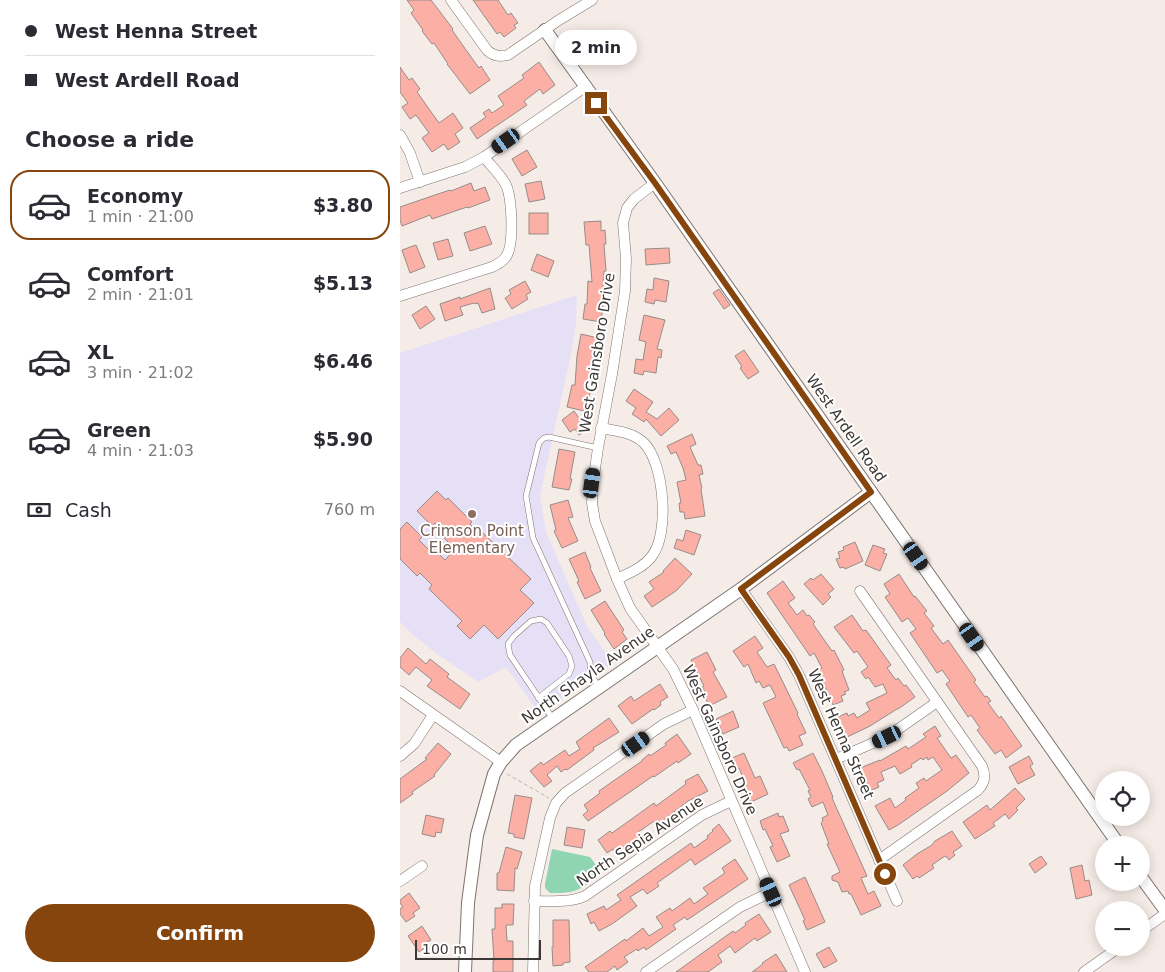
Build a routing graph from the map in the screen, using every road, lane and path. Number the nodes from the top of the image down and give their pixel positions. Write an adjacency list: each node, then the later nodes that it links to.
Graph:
1 (451, 0): 3 (street)
2 (589, 1): 3 (street)
3 (545, 30): 4 (street, West Ardell Road)
4 (585, 87): 6 (street); 8 (street, West Ardell Road)
5 (400, 135): 7 (street)
6 (484, 157): 7 (street); 10 (street)
7 (420, 182): 9 (street)
8 (655, 183): 11 (street, West Gainsboro Drive); 13 (street, West Ardell Road)
9 (400, 188)
10 (400, 296)
11 (601, 428): 12 (street, West Gainsboro Drive); 14 (street)
12 (598, 448): 14 (street, West Gainsboro Drive); 18 (lane)
13 (871, 492): 15 (street, North Shayla Avenue); 30 (street, West Ardell Road)
14 (617, 579): 17 (street, West Gainsboro Drive)
15 (741, 589): 17 (street, North Shayla Avenue); 26 (street, West Henna Street)
16 (860, 591): 21 (street)
17 (658, 647): 18 (street, North Shayla Avenue); 22 (street, West Gainsboro Drive)
18 (599, 688): 24 (street, North Shayla Avenue)
19 (400, 691): 23 (street)
20 (538, 698): 20 (lane); 24 (lane)
21 (937, 702): 26 (street); 31 (street)
22 (693, 710): 29 (street, West Gainsboro Drive); 36 (street)
23 (433, 715): 25 (street); 27 (street)
24 (553, 719): 27 (street, North Shayla Avenue)
25 (400, 756)
26 (836, 759): 31 (street, West Henna Street)
27 (504, 768): 28 (path); 42 (street, North Shayla Avenue)
28 (549, 798)
29 (731, 801): 35 (street, West Gainsboro Drive); 36 (street, North Sepia Avenue)
30 (1113, 836)
31 (879, 860): 37 (street, West Henna Street)
32 (422, 866): 33 (street)
33 (400, 881)
34 (1150, 889): 38 (street)
35 (771, 892): 44 (street); 45 (street, West Gainsboro Drive)
36 (534, 901): 43 (street)
37 (897, 901)
38 (1165, 910)
39 (1165, 914): 40 (street)
40 (1150, 925)
41 (1107, 956): 46 (street)
42 (465, 972)
43 (534, 972)
44 (646, 972)
45 (805, 972)
46 (1084, 972)

